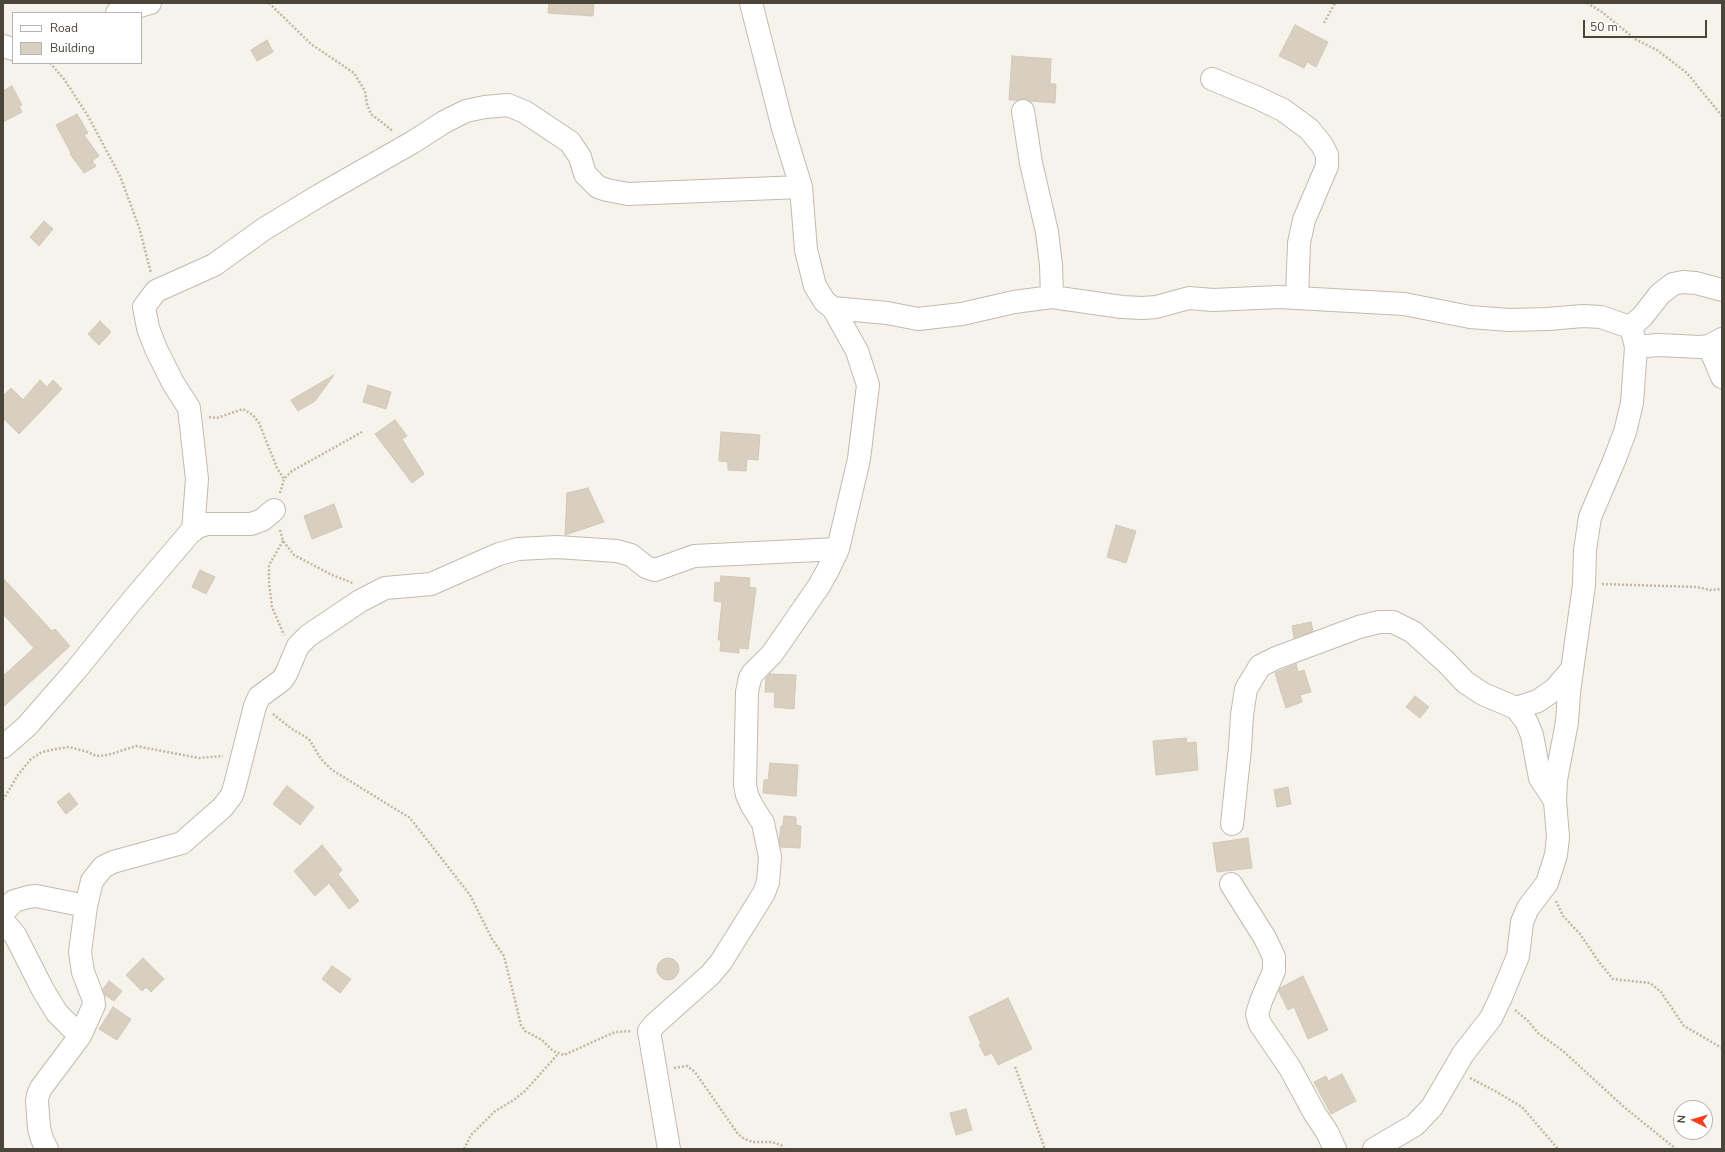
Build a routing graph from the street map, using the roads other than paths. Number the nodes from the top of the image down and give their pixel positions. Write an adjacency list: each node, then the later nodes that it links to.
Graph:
1 (150, 3): 3 (street)
2 (751, 3): 6 (street)
3 (120, 12)
4 (1212, 79): 9 (street)
5 (1023, 111): 8 (street)
6 (801, 187): 10 (street); 16 (street)
7 (1722, 290): 11 (street)
8 (1052, 297): 9 (street); 10 (street)
9 (1297, 298): 11 (street)
10 (833, 308): 17 (street)
11 (1631, 326): 13 (street)
12 (1716, 343): 13 (street); 14 (street)
13 (1636, 347): 18 (street)
14 (1722, 377)
15 (274, 510): 16 (street)
16 (193, 531): 20 (street)
17 (838, 549): 24 (street); 29 (street)
18 (1572, 669): 19 (street); 21 (street)
19 (1516, 708): 21 (street); 22 (street)
20 (3, 747)
21 (1555, 801): 31 (street)
22 (1232, 824)
23 (1231, 884): 30 (street)
24 (86, 906): 25 (street); 27 (street)
25 (3, 913)
26 (3, 921): 27 (street)
27 (80, 1036): 28 (street)
28 (47, 1149)
29 (669, 1149)
30 (1335, 1149)
31 (1374, 1149)

